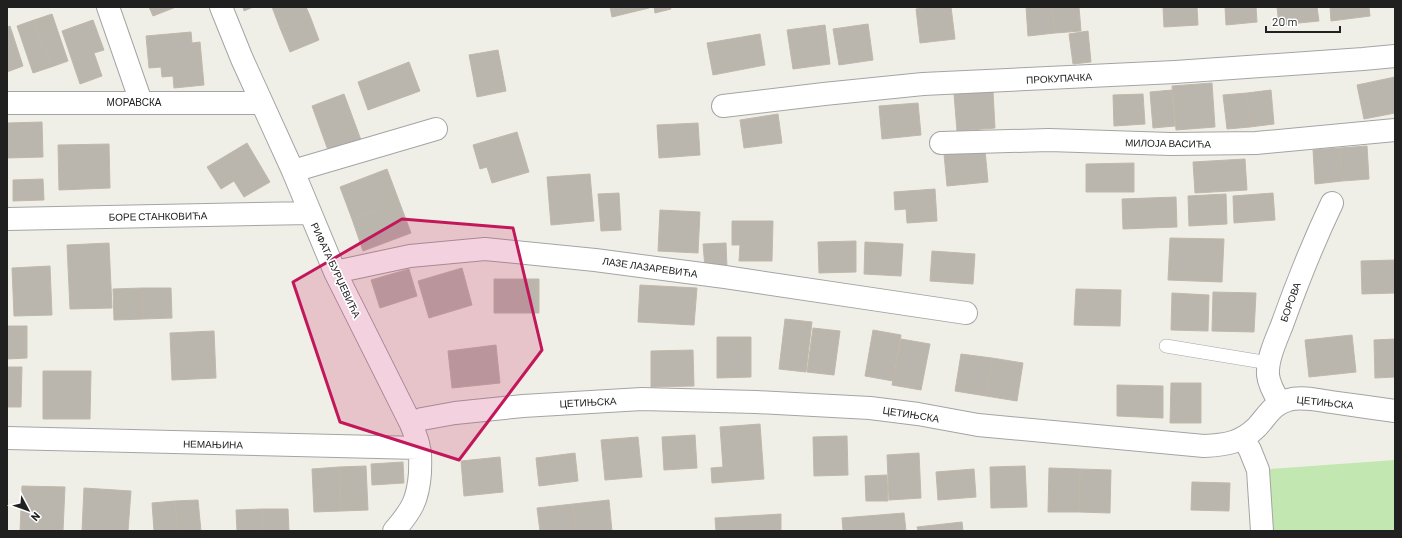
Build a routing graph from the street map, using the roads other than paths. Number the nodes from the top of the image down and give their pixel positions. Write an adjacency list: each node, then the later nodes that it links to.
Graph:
1 (108, 7): 4 (street)
2 (221, 7): 6 (street, РИФАТА БУРЏЕВИЋА)
3 (1395, 56): 7 (street, ПРОКУПАЧКА)
4 (141, 102): 5 (street, МОРАВСКА); 6 (street, МОРАВСКА)
5 (7, 103)
6 (261, 103): 11 (street, РИФАТА БУРЏЕВИЋА)
7 (723, 106)
8 (436, 129): 11 (street)
9 (1395, 130): 10 (street, МИЛОЈА ВАСИЋА)
10 (941, 143)
11 (293, 171): 13 (street, РИФАТА БУРЏЕВИЋА)
12 (1332, 203): 18 (street, БОРОВА)
13 (310, 213): 14 (street, БОРЕ СТАНКОВИЋА); 15 (street, РИФАТА БУРЏЕВИЋА)
14 (7, 219)
15 (335, 272): 16 (street, ЛАЗЕ ЛАЗАРЕВИЋА); 21 (street, РИФАТА БУРЏЕВИЋА)
16 (966, 313)
17 (1166, 346): 18 (lane)
18 (1269, 364): 19 (street, БОРОВА)
19 (1280, 403): 20 (street, ЦЕТИЊСКА); 23 (street, ЦЕТИЊСКА)
20 (1395, 411)
21 (411, 424): 23 (street, ЦЕТИЊСКА); 24 (street, РИФАТА БУРЏЕВИЋА)
22 (7, 438): 24 (street, НЕМАЊИНА)
23 (1243, 438): 26 (street)
24 (420, 448): 25 (street, РИФАТА БУРЏЕВИЋА)
25 (394, 531)
26 (1262, 531)

